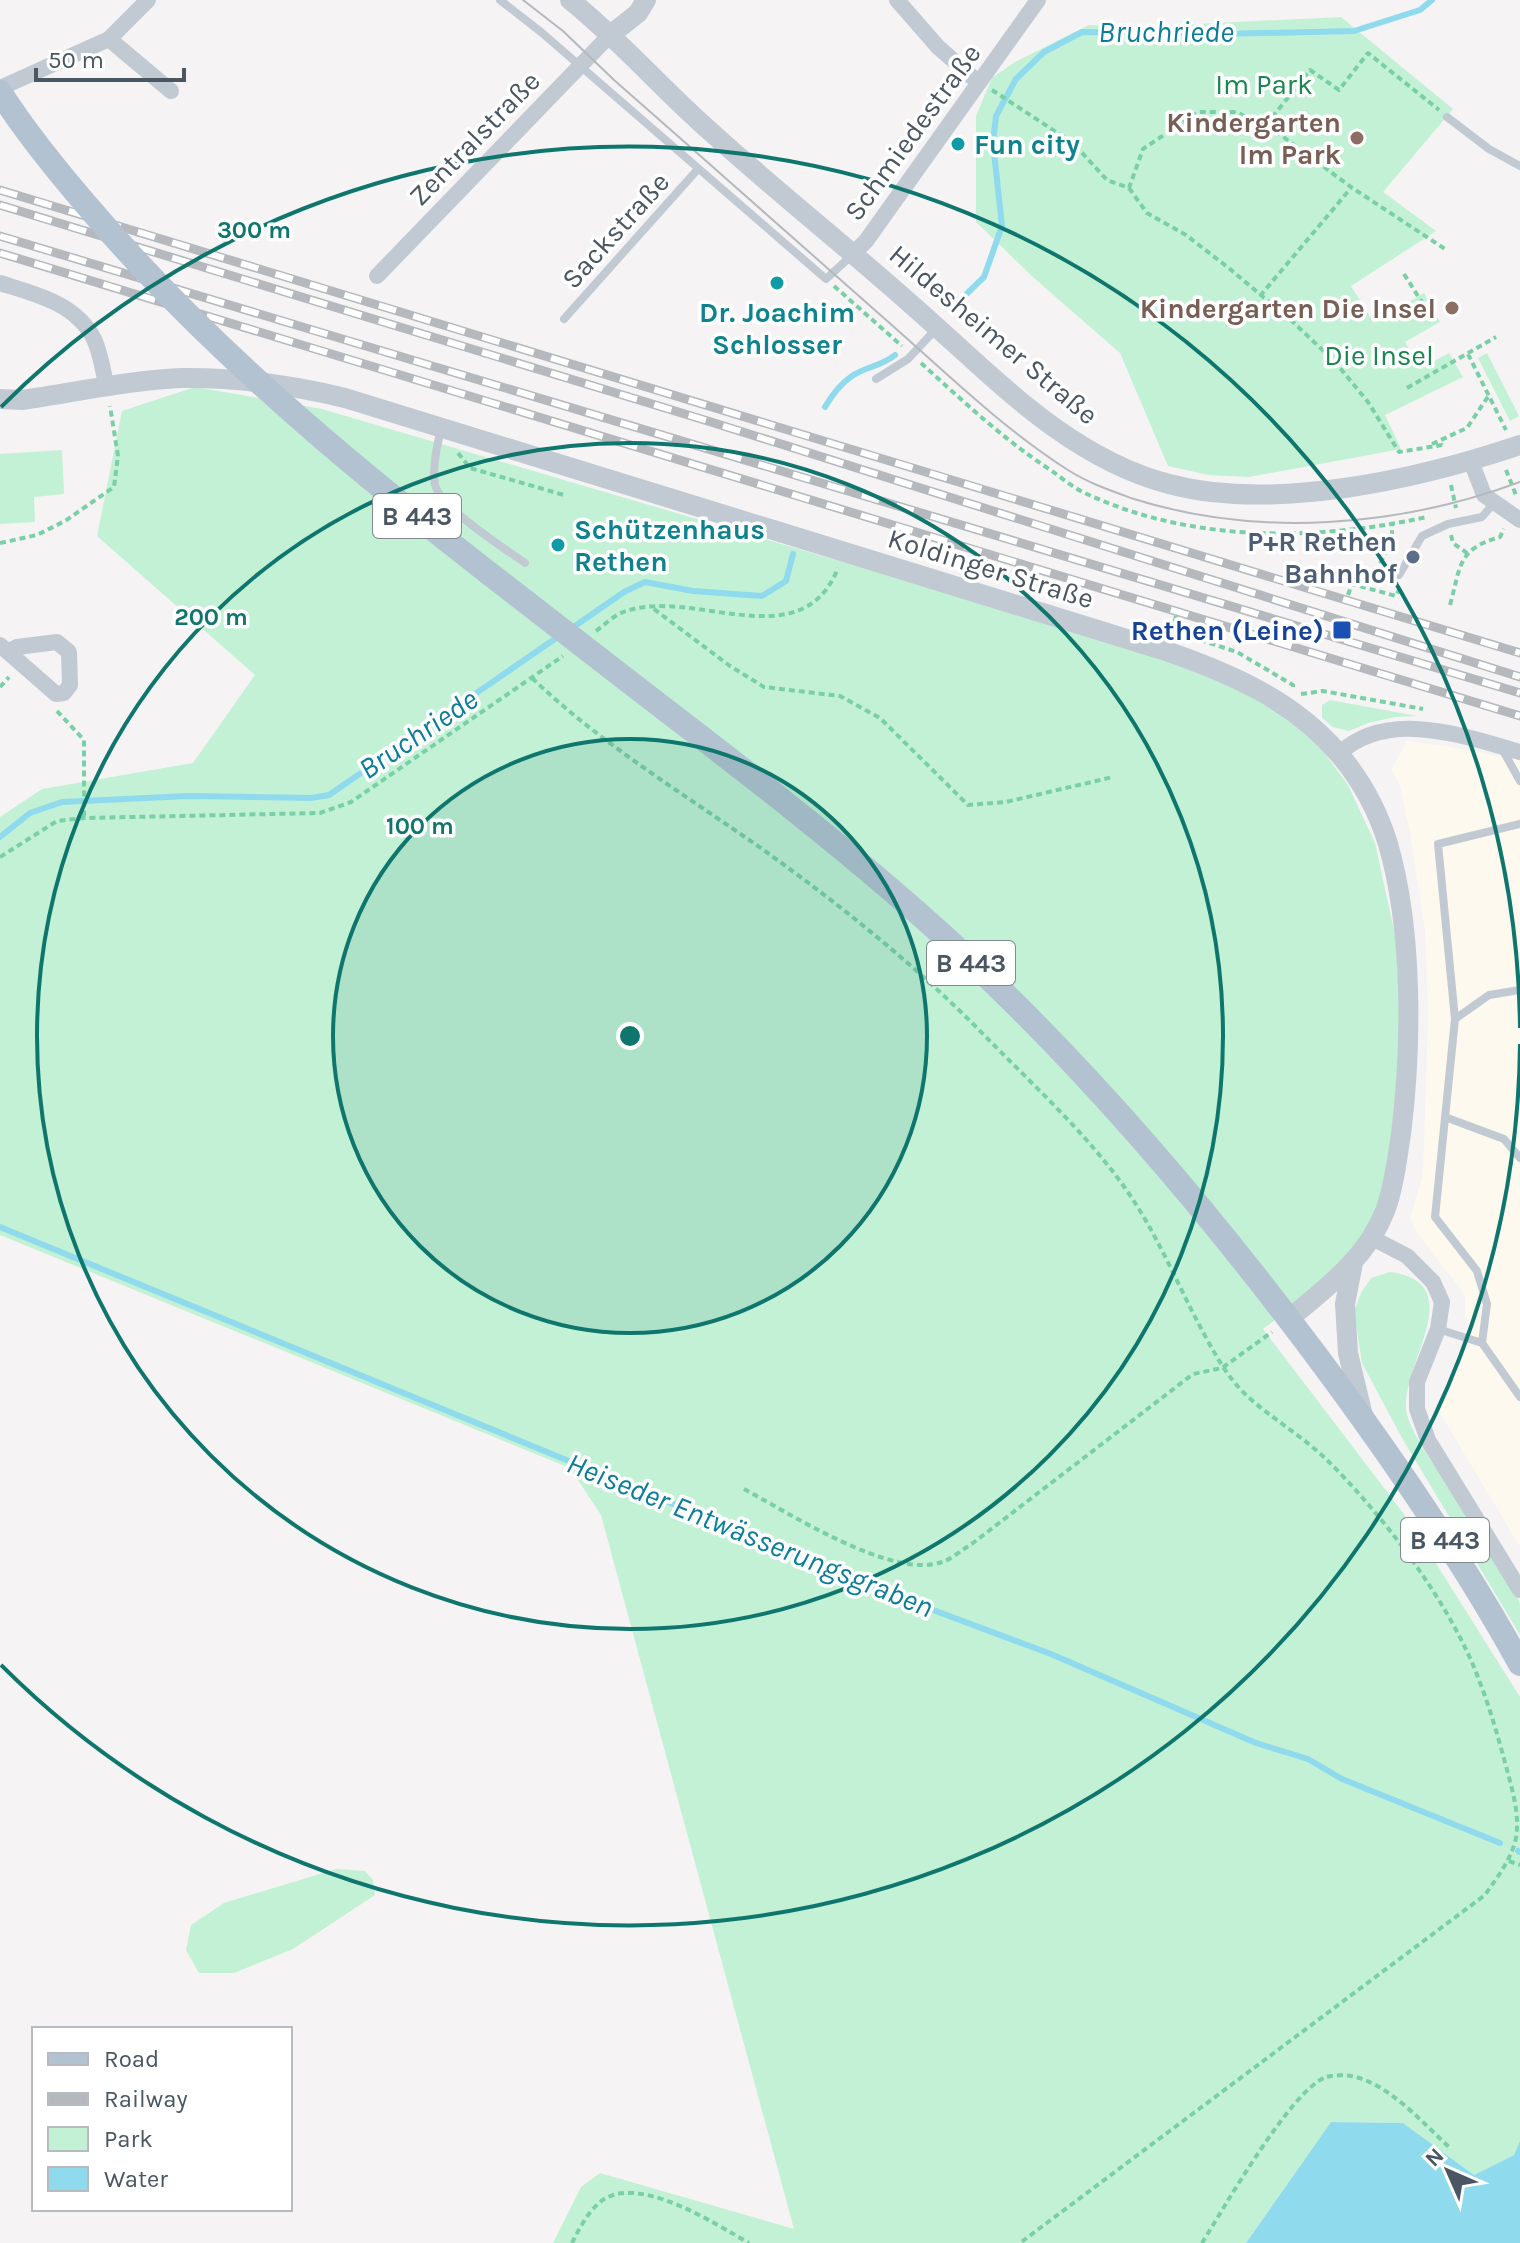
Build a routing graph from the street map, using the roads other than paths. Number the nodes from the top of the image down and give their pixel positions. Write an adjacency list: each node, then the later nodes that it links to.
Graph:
1 (148, 0): 8 (street)
2 (500, 0): 9 (lane, Hildesheimer Straße)
3 (570, 0): 7 (street, Hildesheimer Straße)
4 (646, 0): 7 (street)
5 (897, 0): 10 (street)
6 (1038, 0): 10 (street, Schmiedestraße)
7 (609, 36): 9 (street, Zentralstraße); 16 (street, Hildesheimer Straße)
8 (109, 39): 11 (street); 12 (street)
9 (580, 66): 15 (lane, Hildesheimer Straße); 17 (street, Zentralstraße)
10 (979, 83): 16 (street, Schmiedestraße)
11 (0, 90): 43 (main road, B 443, bridge)
12 (171, 91)
13 (1447, 117): 14 (lane)
14 (1520, 166)
15 (698, 169): 16 (lane, Hildesheimer Straße); 19 (lane, Sackstraße)
16 (854, 253): 20 (street, Hildesheimer Straße)
17 (377, 276)
18 (0, 283): 22 (street)
19 (564, 319)
20 (937, 327): 21 (lane); 26 (street, Hildesheimer Straße)
21 (876, 379)
22 (107, 388): 23 (street, Koldinger Straße); 24 (street, Koldinger Straße)
23 (0, 399)
24 (441, 429): 29 (lane); 34 (street, Koldinger Straße)
25 (1520, 445): 26 (street, Hildesheimer Straße)
26 (1471, 461): 27 (street)
27 (1494, 503): 28 (street); 30 (lane)
28 (1520, 520)
29 (525, 563)
30 (1399, 575)
31 (4, 648): 31 (street)
32 (1500, 746): 33 (street); 34 (street); 35 (lane)
33 (1520, 752)
34 (1339, 754): 41 (street, Koldinger Straße)
35 (1520, 781)
36 (1520, 824): 38 (lane)
37 (1520, 990): 38 (lane)
38 (1455, 1019): 39 (lane)
39 (1445, 1117): 40 (lane); 45 (lane)
40 (1520, 1158)
41 (1372, 1238): 42 (street, Koldinger Straße); 44 (street)
42 (1353, 1263): 43 (street, Koldinger Straße); 47 (street)
43 (1289, 1319): 47 (main road, B 443)
44 (1438, 1329): 45 (lane); 48 (street)
45 (1482, 1343): 46 (lane)
46 (1520, 1397)
47 (1364, 1420): 49 (main road, B 443)
48 (1520, 1590)
49 (1520, 1664)

